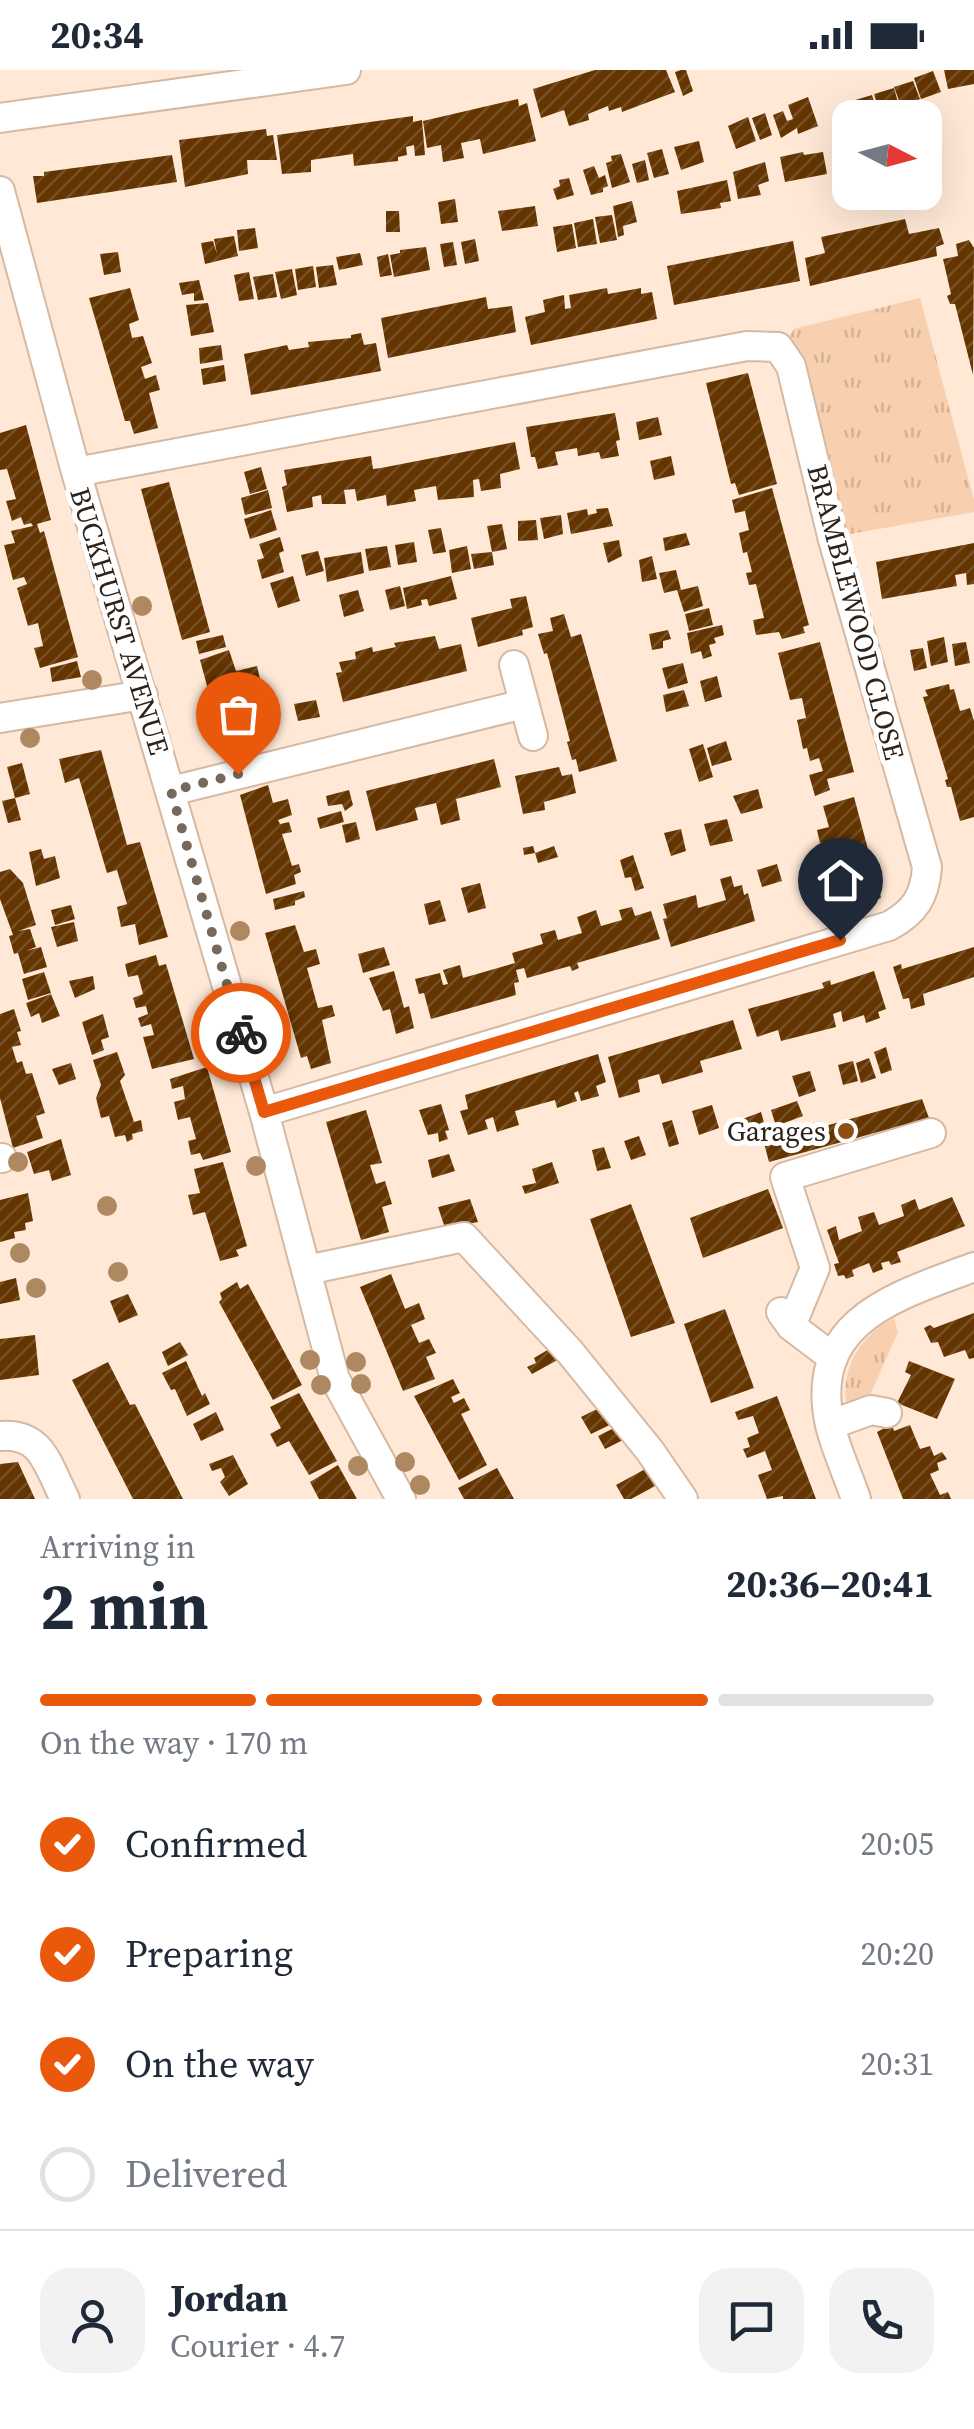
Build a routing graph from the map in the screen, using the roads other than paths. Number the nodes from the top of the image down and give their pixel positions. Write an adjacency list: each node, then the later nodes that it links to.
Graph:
1 (346, 70): 2 (street)
2 (219, 79): 3 (street)
3 (0, 118)
4 (0, 192): 5 (street, BUCKHURST AVENUE)
5 (76, 472): 7 (street, BUCKHURST AVENUE); 12 (street, BRAMBLEWOOD CLOSE)
6 (514, 665): 8 (street)
7 (143, 695): 9 (street); 11 (street, BUCKHURST AVENUE)
8 (524, 704): 10 (street); 11 (street)
9 (0, 718)
10 (533, 736)
11 (171, 791): 12 (street, BUCKHURST AVENUE)
12 (264, 1112): 15 (street, BUCKHURST AVENUE)
13 (931, 1133): 16 (street)
14 (974, 1268): 16 (street)
15 (307, 1270): 21 (street, BUCKHURST AVENUE); 22 (street)
16 (832, 1357): 18 (street)
17 (887, 1413): 18 (street)
18 (830, 1425): 23 (street)
19 (0, 1436): 20 (street)
20 (65, 1499)
21 (401, 1499)
22 (683, 1499)
23 (856, 1499)

